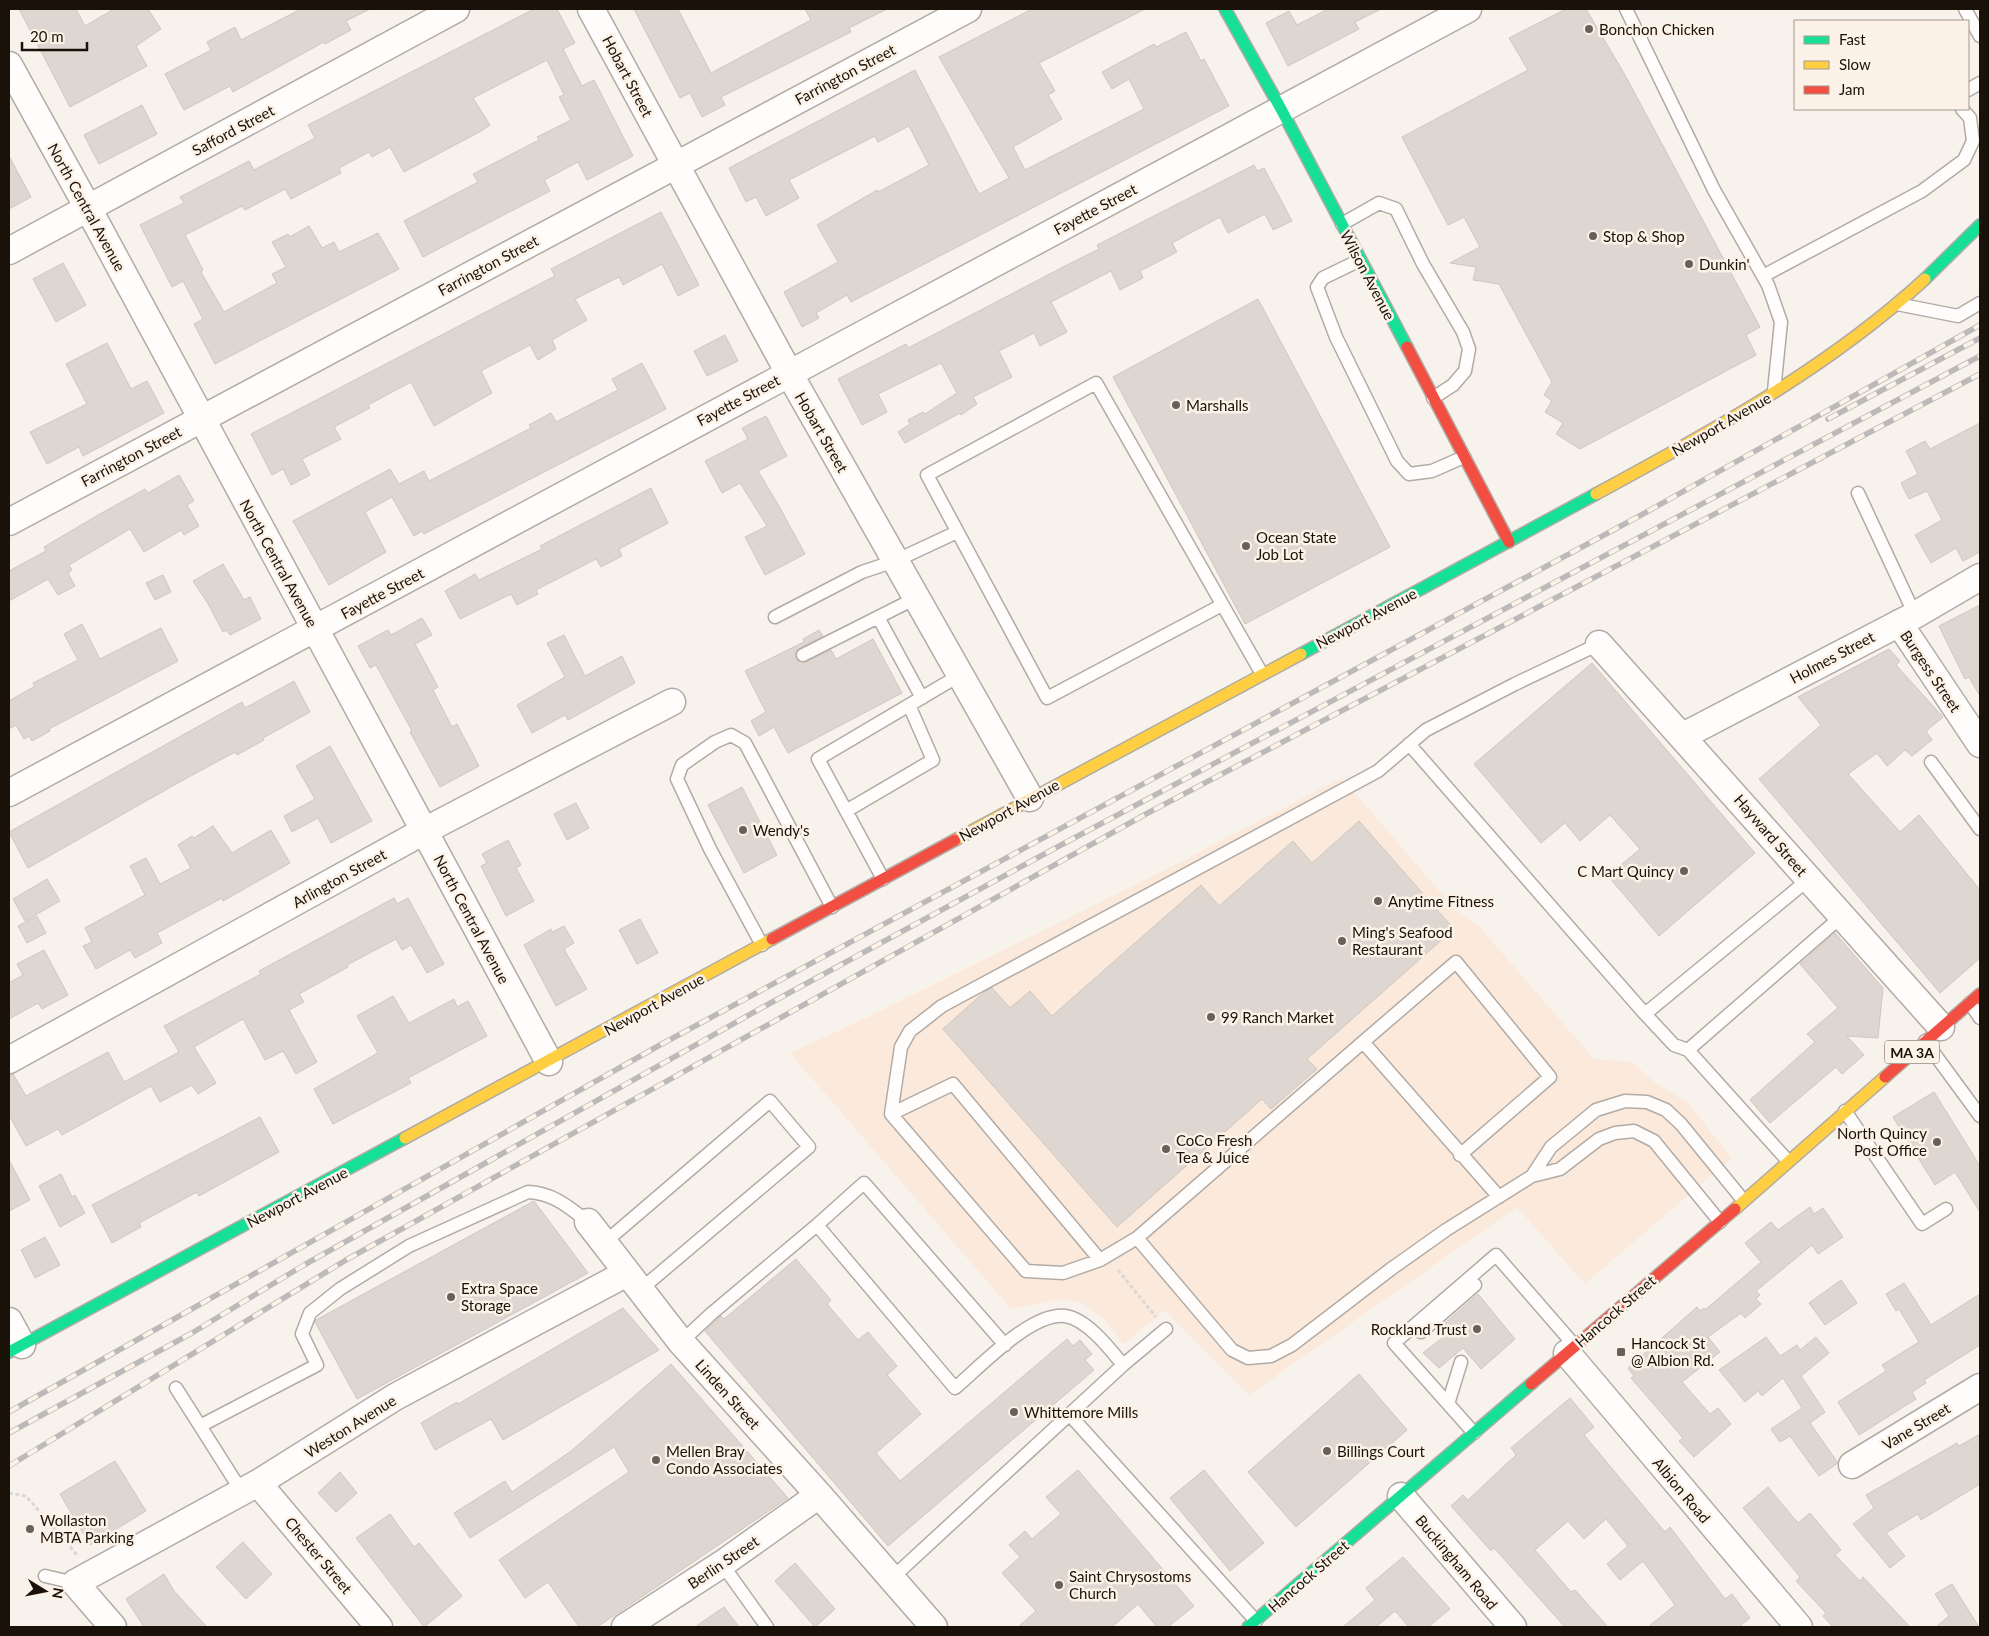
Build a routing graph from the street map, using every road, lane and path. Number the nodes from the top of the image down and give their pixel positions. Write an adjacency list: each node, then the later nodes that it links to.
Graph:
1 (456, 9): 15 (street, Safford Street)
2 (591, 9): 14 (street, Hobart Street)
3 (968, 9): 14 (street, Farrington Street)
4 (1225, 9): 12 (main road, Wilson Avenue)
5 (1468, 9): 12 (street, Fayette Street)
6 (1626, 9): 20 (lane)
7 (1965, 9): 8 (lane)
8 (1980, 36)
9 (9, 65): 15 (street, North Central Avenue)
10 (1980, 83): 11 (lane)
11 (1969, 89)
12 (1281, 109): 16 (main road, Wilson Avenue); 23 (street, Fayette Street)
13 (1963, 110): 20 (lane)
14 (676, 165): 23 (street, Hobart Street); 26 (street, Farrington Street)
15 (88, 208): 18 (street, Safford Street); 26 (street, North Central Avenue)
16 (1342, 224): 19 (main road, Wilson Avenue); 25 (lane)
17 (1980, 226): 22 (main road, Newport Avenue)
18 (9, 251)
19 (1360, 260): 25 (main road, Wilson Avenue); 27 (lane)
20 (1765, 280): 24 (lane)
21 (1980, 303): 22 (lane)
22 (1897, 304): 24 (main road, Newport Avenue)
23 (789, 373): 32 (street, Hobart Street); 39 (street, Fayette Street)
24 (1774, 394): 31 (main road, Newport Avenue)
25 (1433, 398): 27 (main road, Wilson Avenue)
26 (200, 419): 29 (street, Farrington Street); 39 (street, North Central Avenue)
27 (1464, 457): 31 (main road, Wilson Avenue)
28 (1858, 493): 38 (lane)
29 (9, 522)
30 (957, 532): 32 (lane); 35 (lane); 35 (lane)
31 (1509, 542): 42 (main road, Newport Avenue)
32 (895, 561): 34 (street, Hobart Street); 36 (lane)
33 (1980, 577): 38 (street, Holmes Street)
34 (916, 598): 37 (lane); 43 (street, Hobart Street)
35 (1222, 605): 42 (lane)
36 (775, 617)
37 (878, 617): 41 (lane); 44 (lane)
38 (1907, 619): 47 (street, Holmes Street); 49 (street, Burgess Street)
39 (314, 629): 51 (street, Fayette Street); 55 (street, North Central Avenue)
40 (1599, 644): 47 (street, Hayward Street); 48 (lane)
41 (803, 655)
42 (1262, 674): 52 (main road, Newport Avenue)
43 (960, 675): 44 (lane); 52 (street, Hobart Street)
44 (922, 698): 46 (lane)
45 (672, 702): 55 (street, Arlington Street)
46 (909, 705): 53 (lane); 53 (lane)
47 (1683, 736): 57 (street, Hayward Street)
48 (1409, 744): 63 (lane); 71 (lane)
49 (1980, 744)
50 (1931, 762): 54 (lane)
51 (9, 793)
52 (1030, 798): 56 (main road, Newport Avenue)
53 (846, 811): 56 (lane)
54 (1979, 825)
55 (424, 831): 68 (street, Arlington Street); 69 (street, North Central Avenue)
56 (884, 879): 58 (main road, Newport Avenue)
57 (1809, 879): 59 (street, Hayward Street); 63 (lane)
58 (832, 907): 60 (main road, Newport Avenue); 60 (lane)
59 (1842, 916): 65 (street, Hayward Street); 67 (lane)
60 (762, 945): 69 (main road, Newport Avenue)
61 (1980, 994): 62 (main road, Hancock Street / MA 3A)
62 (1970, 1003): 64 (lane); 65 (main road, Hancock Street / MA 3A)
63 (1645, 1014): 67 (lane)
64 (1980, 1018)
65 (1933, 1034): 70 (main road, Hancock Street / MA 3A); 72 (lane)
66 (1363, 1042): 73 (lane); 73 (lane); 82 (lane)
67 (1688, 1050): 74 (lane)
68 (9, 1060)
69 (549, 1062): 93 (main road, Newport Avenue)
70 (1845, 1111): 74 (main road, Hancock Street / MA 3A); 78 (lane)
71 (892, 1114): 85 (lane); 85 (lane)
72 (1980, 1116)
73 (1460, 1155): 76 (lane)
74 (1788, 1161): 77 (main road, Hancock Street / MA 3A)
75 (1532, 1176): 76 (lane); 77 (lane); 80 (lane)
76 (1499, 1197): 82 (lane)
77 (1743, 1200): 80 (main road, Hancock Street / MA 3A)
78 (1946, 1209)
79 (588, 1222): 83 (street, Linden Street); 101 (lane)
80 (1720, 1222): 94 (main road, Hancock Street / MA 3A)
81 (817, 1225): 91 (lane); 92 (lane); 92 (lane)
82 (1137, 1238): 85 (lane)
83 (604, 1243): 87 (street, Linden Street); 87 (lane)
84 (1499, 1258): 90 (lane); 94 (lane); 99 (lane)
85 (1100, 1260)
86 (1118, 1270): 89 (path)
87 (634, 1281): 91 (street, Linden Street); 104 (street, Weston Avenue)
88 (9, 1321): 93 (street)
89 (1166, 1329): 95 (lane)
90 (1421, 1332)
91 (681, 1342): 106 (street, Linden Street)
92 (1005, 1345): 95 (lane)
93 (15, 1348)
94 (1571, 1349): 102 (main road, Hancock Street / MA 3A); 119 (street, Albion Road)
95 (1123, 1364): 100 (lane)
96 (1457, 1366): 99 (lane)
97 (1980, 1387): 103 (street, Vane Street)
98 (176, 1388): 101 (lane)
99 (1448, 1404): 102 (lane)
100 (1069, 1414): 111 (lane); 112 (lane)
101 (200, 1426): 104 (lane)
102 (1474, 1433): 107 (main road, Hancock Street / MA 3A)
103 (1852, 1465)
104 (250, 1487): 110 (street, Weston Avenue); 114 (street, Chester Street)
105 (9, 1493): 110 (path)
106 (820, 1495): 108 (street, Berlin Street); 111 (street, Linden Street)
107 (1401, 1496): 112 (main road, Hancock Street / MA 3A); 118 (street, Buckingham Road)
108 (722, 1564): 115 (street, Berlin Street); 116 (lane)
109 (45, 1576): 110 (lane)
110 (84, 1578): 113 (street)
111 (891, 1579): 117 (street, Linden Street)
112 (1252, 1624)
113 (113, 1627)
114 (379, 1627)
115 (625, 1627)
116 (767, 1627)
117 (934, 1627)
118 (1513, 1627)
119 (1799, 1627)

